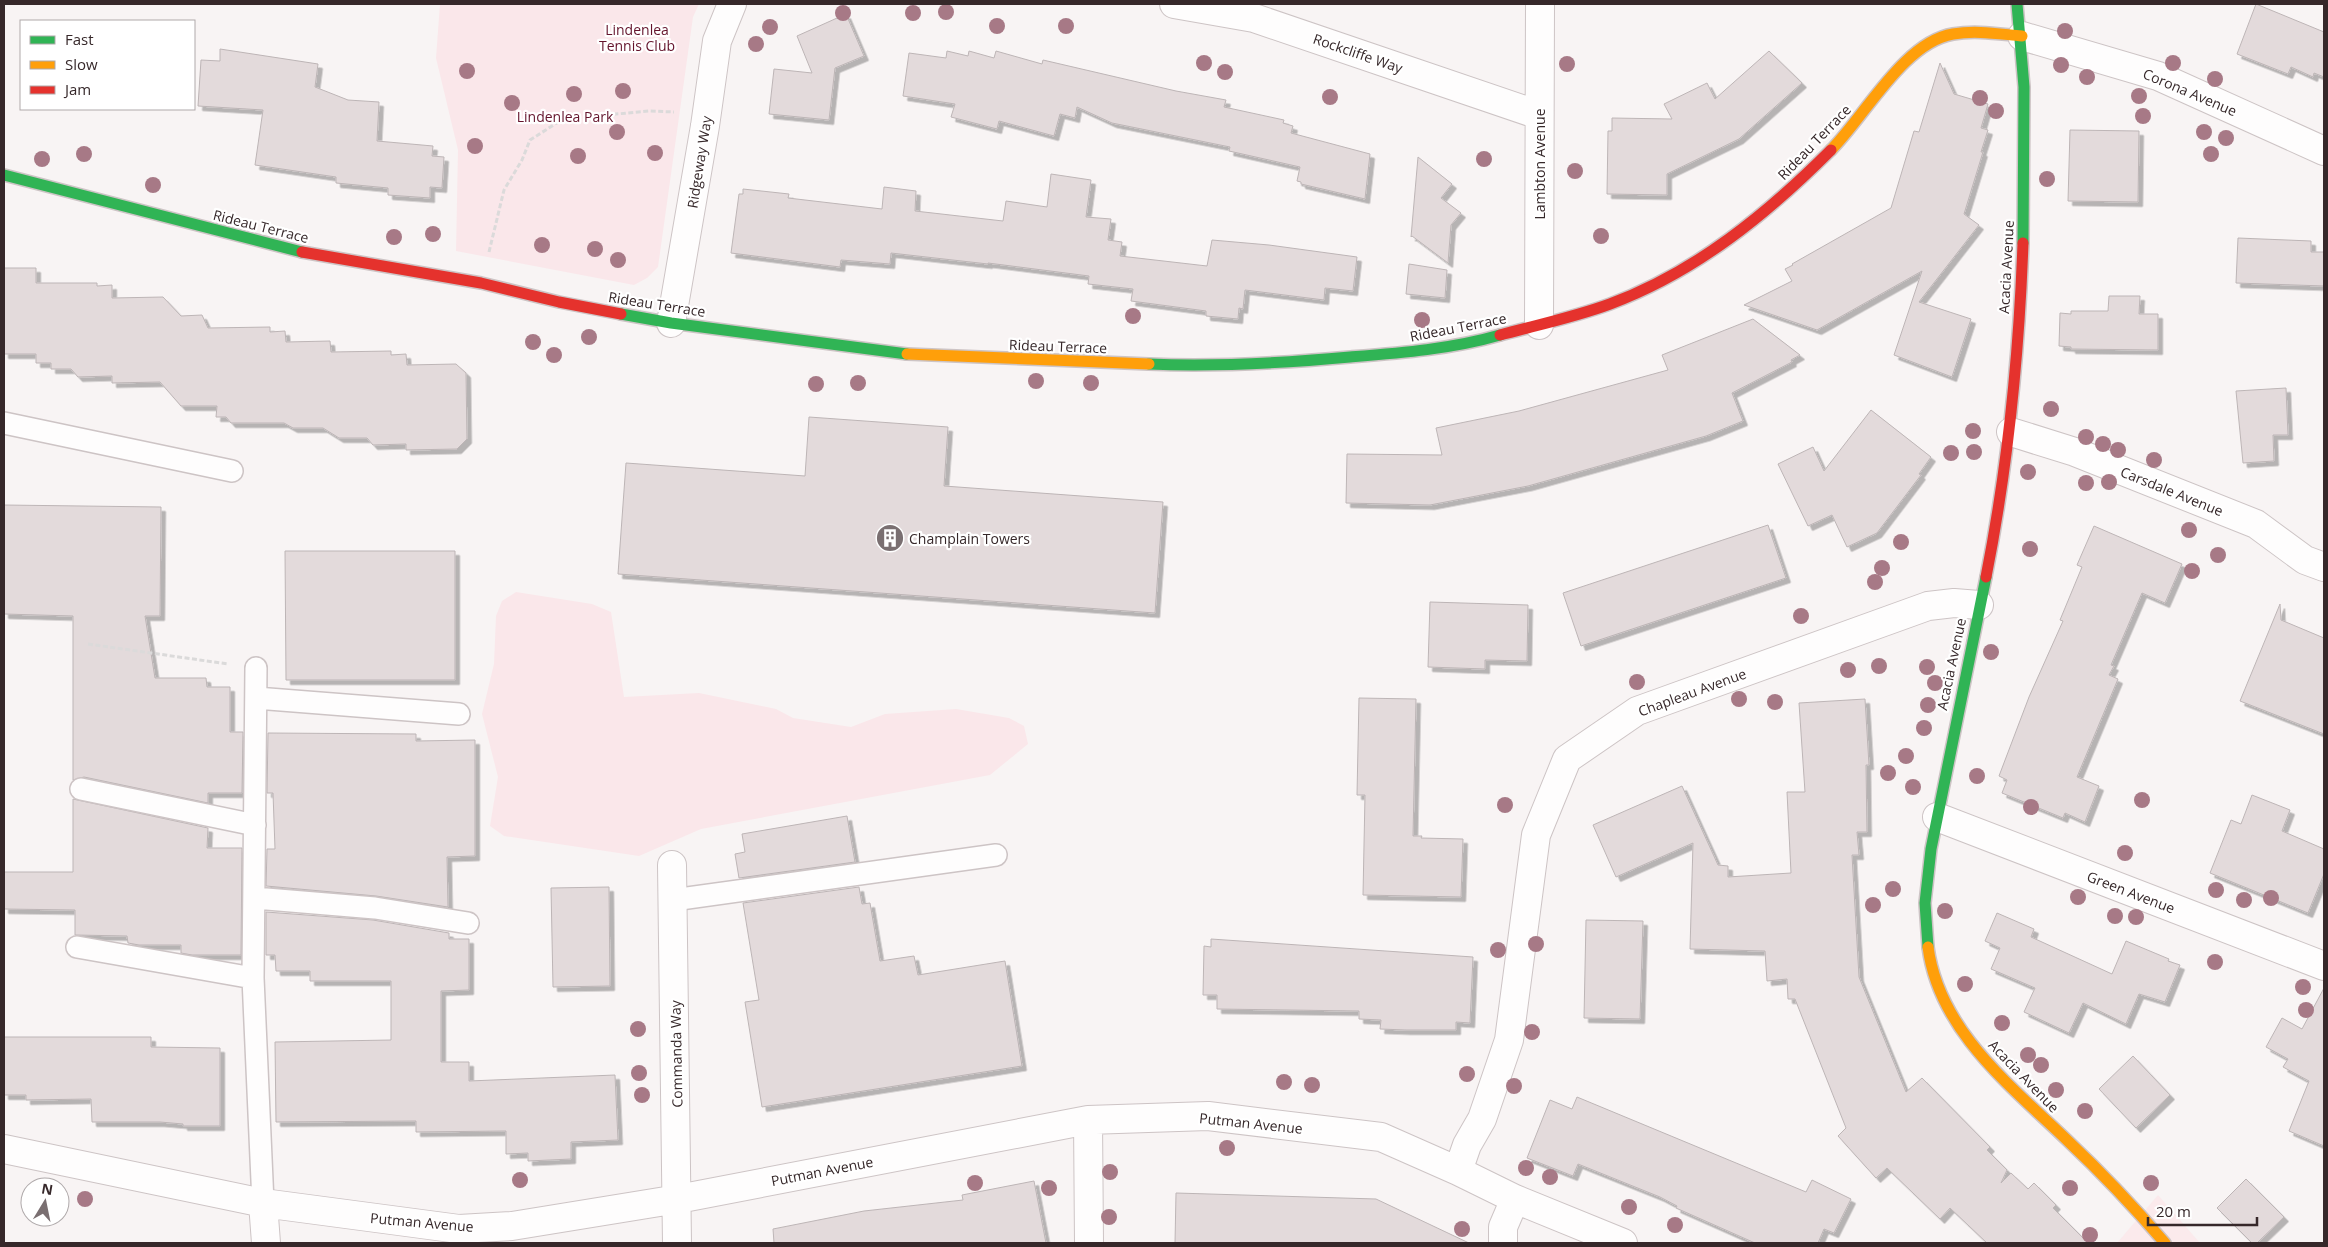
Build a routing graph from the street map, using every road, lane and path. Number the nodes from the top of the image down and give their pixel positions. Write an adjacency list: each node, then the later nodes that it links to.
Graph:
1 (732, 4): 6 (street, Ridgeway Way)
2 (1174, 4): 7 (street, Rockcliffe Way)
3 (1540, 4): 7 (street, Lambton Avenue)
4 (2017, 4): 5 (street, Acacia Avenue)
5 (2022, 36): 8 (street, Corona Avenue); 12 (street, Rideau Terrace); 14 (street, Acacia Avenue)
6 (707, 114): 10 (path); 11 (street, Ridgeway Way)
7 (1539, 115): 12 (street, Lambton Avenue)
8 (2324, 151)
9 (4, 175): 10 (street, Rideau Terrace)
10 (481, 283): 11 (street, Rideau Terrace)
11 (671, 323): 12 (street, Rideau Terrace)
12 (1539, 325)
13 (4, 423): 15 (lane)
14 (2011, 432): 16 (street, Carsdale Avenue); 17 (street, Acacia Avenue)
15 (232, 471)
16 (2324, 567)
17 (1979, 605): 23 (street, Acacia Avenue); 35 (street, Chapleau Avenue)
18 (88, 644): 19 (path)
19 (256, 668): 20 (lane)
20 (256, 698): 21 (lane); 24 (lane)
21 (459, 714)
22 (81, 788): 24 (lane)
23 (1937, 817): 31 (street, Green Avenue); 44 (street, Acacia Avenue)
24 (254, 825): 27 (lane)
25 (996, 855): 28 (lane)
26 (672, 865): 28 (street, Commanda Way)
27 (254, 898): 29 (lane); 32 (lane)
28 (673, 900): 37 (street, Commanda Way)
29 (468, 923)
30 (77, 947): 32 (lane)
31 (2324, 966)
32 (253, 978): 38 (lane)
33 (1088, 1120): 35 (street, Putman Avenue); 37 (street, Putman Avenue); 41 (street)
34 (4, 1149): 38 (street, Putman Avenue)
35 (1458, 1171): 36 (street, Putman Avenue)
36 (1515, 1198): 42 (street); 43 (street, Putman Avenue)
37 (678, 1199): 38 (street, Putman Avenue); 40 (street, Commanda Way)
38 (263, 1203): 39 (street)
39 (266, 1243)
40 (678, 1243)
41 (1089, 1243)
42 (1503, 1243)
43 (1623, 1243)
44 (2165, 1243)

